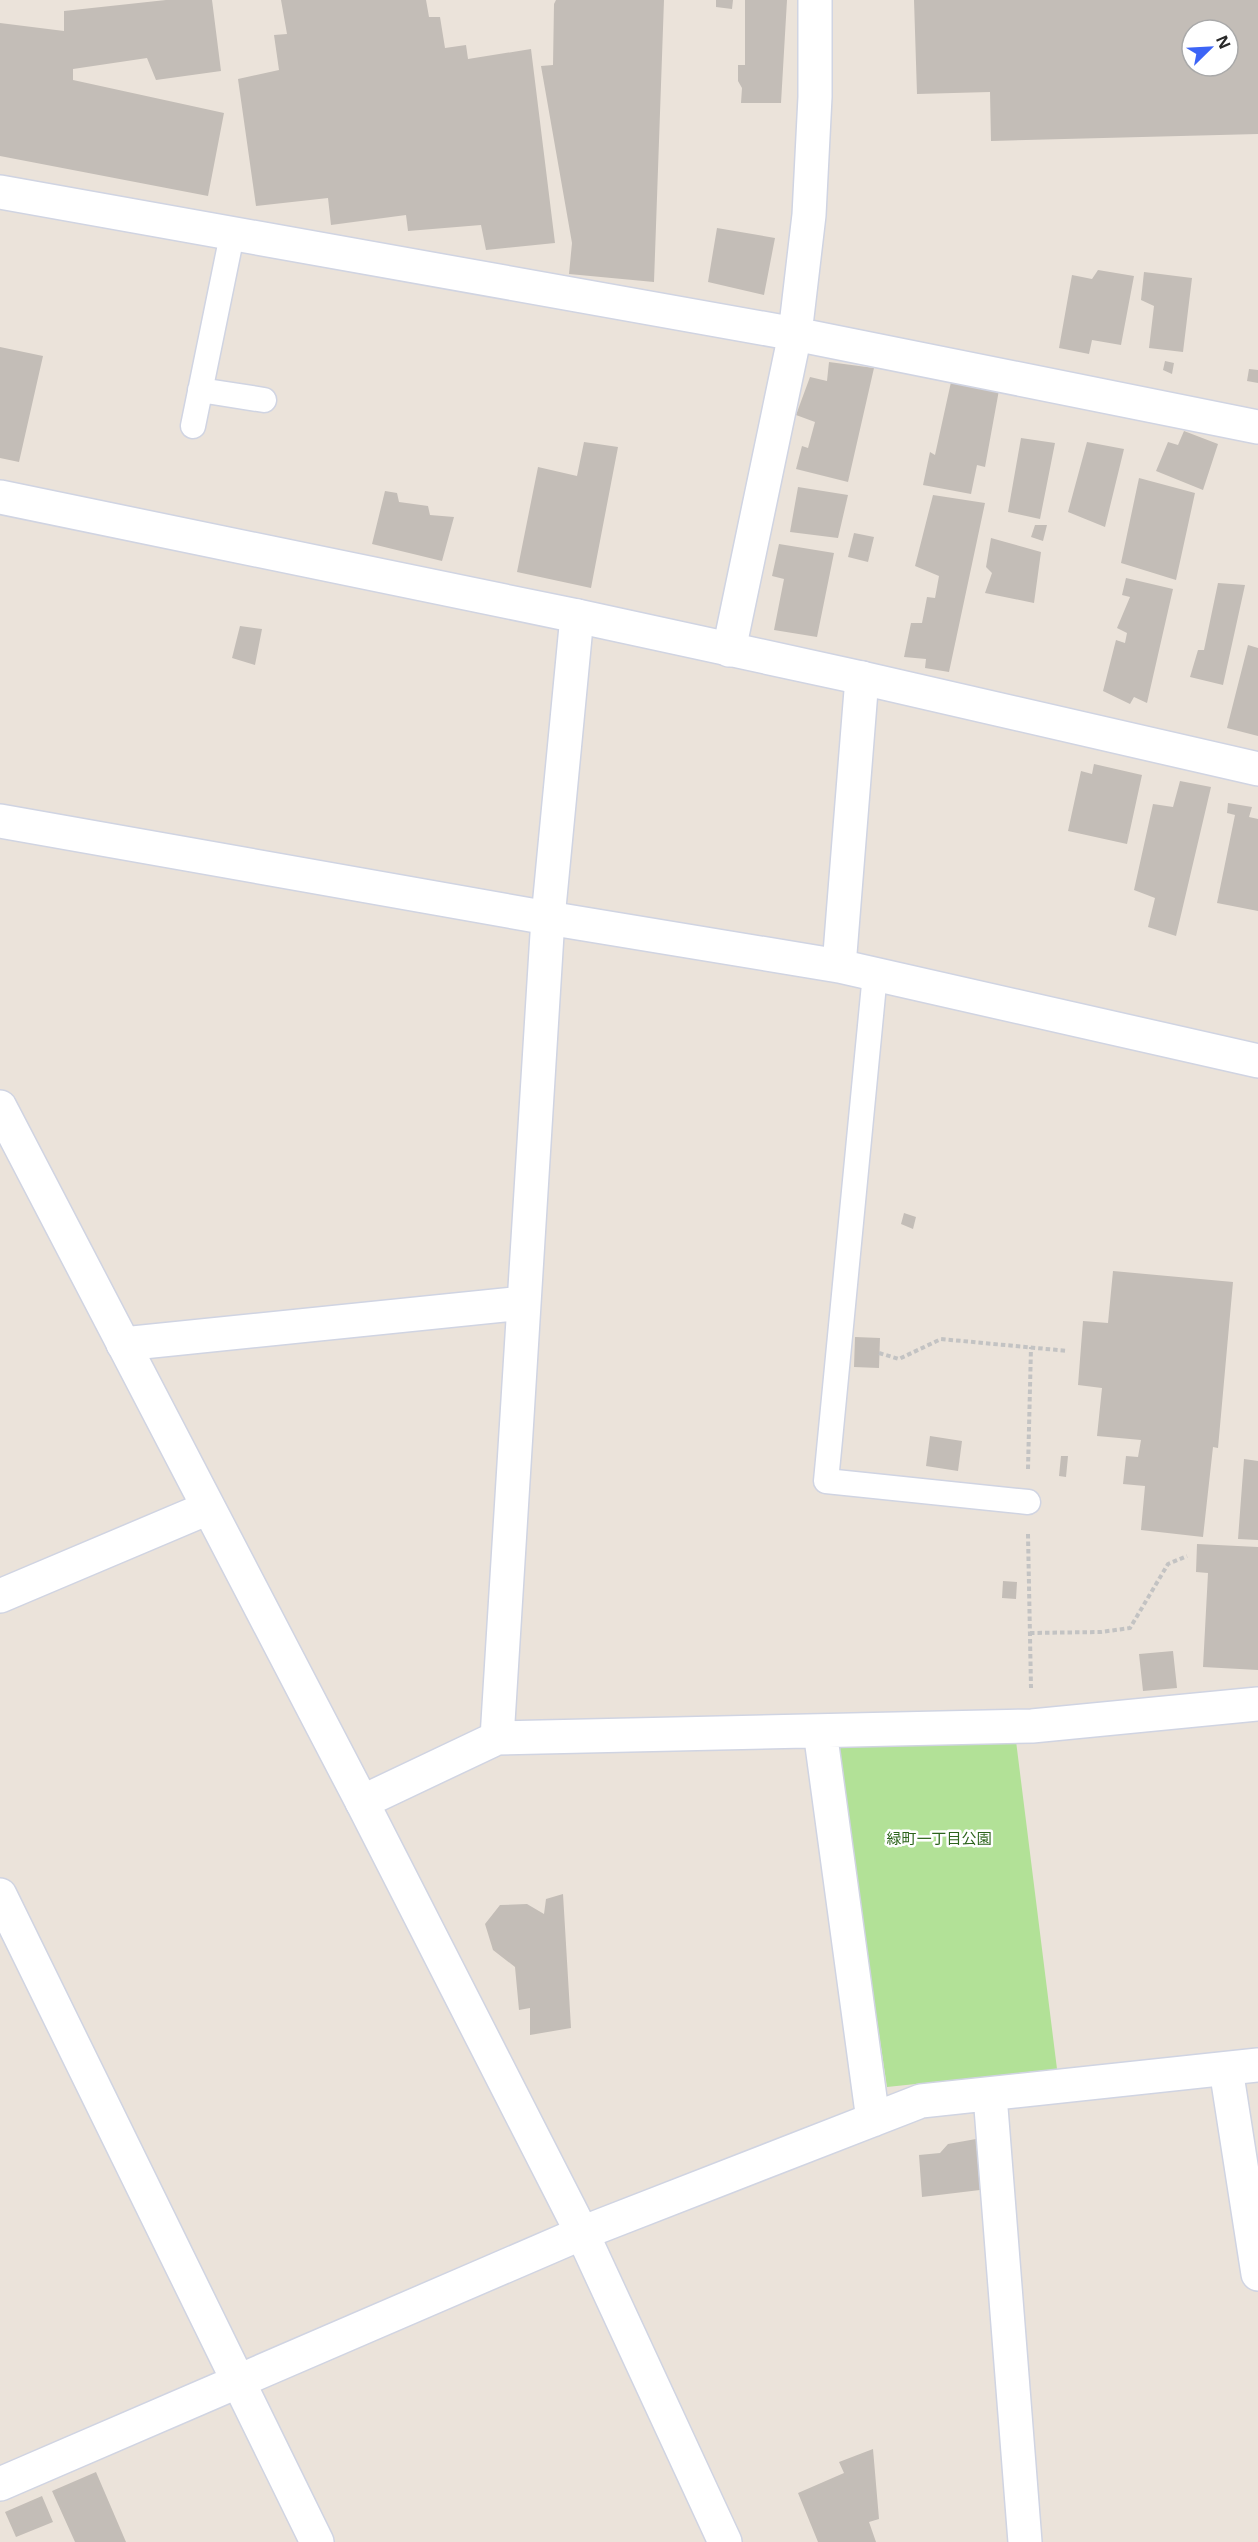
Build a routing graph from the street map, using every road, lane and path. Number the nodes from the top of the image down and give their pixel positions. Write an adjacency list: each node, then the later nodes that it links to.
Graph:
1 (815, 0): 4 (street)
2 (0, 192): 3 (street)
3 (232, 235): 4 (street); 5 (lane)
4 (795, 334): 8 (street); 11 (street)
5 (200, 390): 6 (lane); 7 (lane)
6 (264, 400)
7 (193, 426)
8 (1258, 427)
9 (0, 497): 10 (street)
10 (576, 616): 11 (street); 15 (street)
11 (729, 650): 12 (street)
12 (862, 678): 13 (street); 16 (street)
13 (1258, 770)
14 (0, 821): 15 (street)
15 (548, 918): 16 (street); 20 (street)
16 (839, 966): 17 (street)
17 (875, 974): 18 (street); 24 (lane)
18 (1258, 1061)
19 (0, 1107): 21 (street)
20 (524, 1304): 21 (street); 31 (street)
21 (123, 1344): 25 (street)
22 (1068, 1351): 23 (path)
23 (879, 1353)
24 (1028, 1502)
25 (208, 1508): 27 (street); 32 (street)
26 (1187, 1556): 28 (path)
27 (0, 1596)
28 (1030, 1633)
29 (1258, 1704): 30 (street)
30 (820, 1731): 31 (street); 36 (street)
31 (497, 1738): 32 (street)
32 (362, 1802): 37 (street)
33 (0, 1895): 39 (street)
34 (1242, 2067): 35 (street); 38 (street)
35 (990, 2095): 36 (street); 43 (street)
36 (873, 2120): 37 (street)
37 (582, 2232): 39 (street); 42 (street)
38 (1257, 2258)
39 (238, 2381): 40 (street); 41 (street)
40 (0, 2484)
41 (317, 2542)
42 (725, 2542)
43 (1025, 2542)

